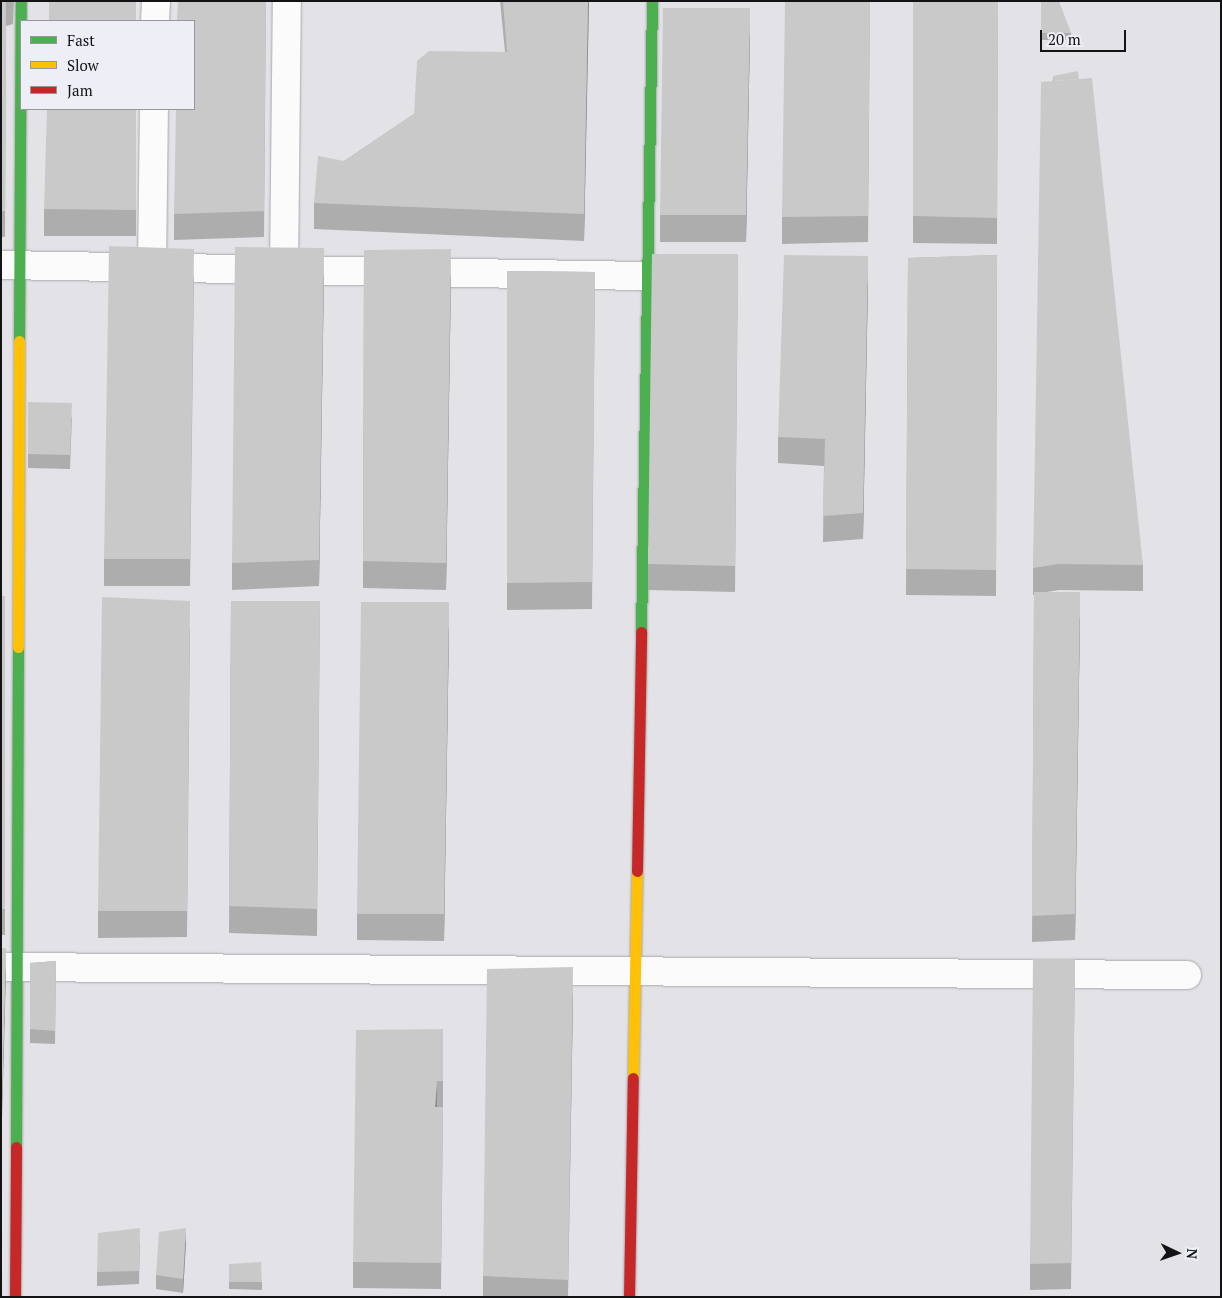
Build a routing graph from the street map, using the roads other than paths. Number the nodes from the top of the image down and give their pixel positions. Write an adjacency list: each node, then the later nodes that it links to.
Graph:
1 (21, 1): 5 (street)
2 (156, 1): 6 (street)
3 (287, 1): 11 (street)
4 (652, 1): 12 (street)
5 (20, 20)
6 (155, 20)
7 (20, 27): 9 (street)
8 (154, 110): 10 (street)
9 (11, 265): 10 (street); 13 (street)
10 (152, 268): 11 (street)
11 (284, 271): 12 (street)
12 (647, 276): 14 (street)
13 (9, 967): 14 (street); 16 (street)
14 (634, 971): 15 (street); 17 (street)
15 (1187, 974)
16 (15, 1297)
17 (629, 1297)

